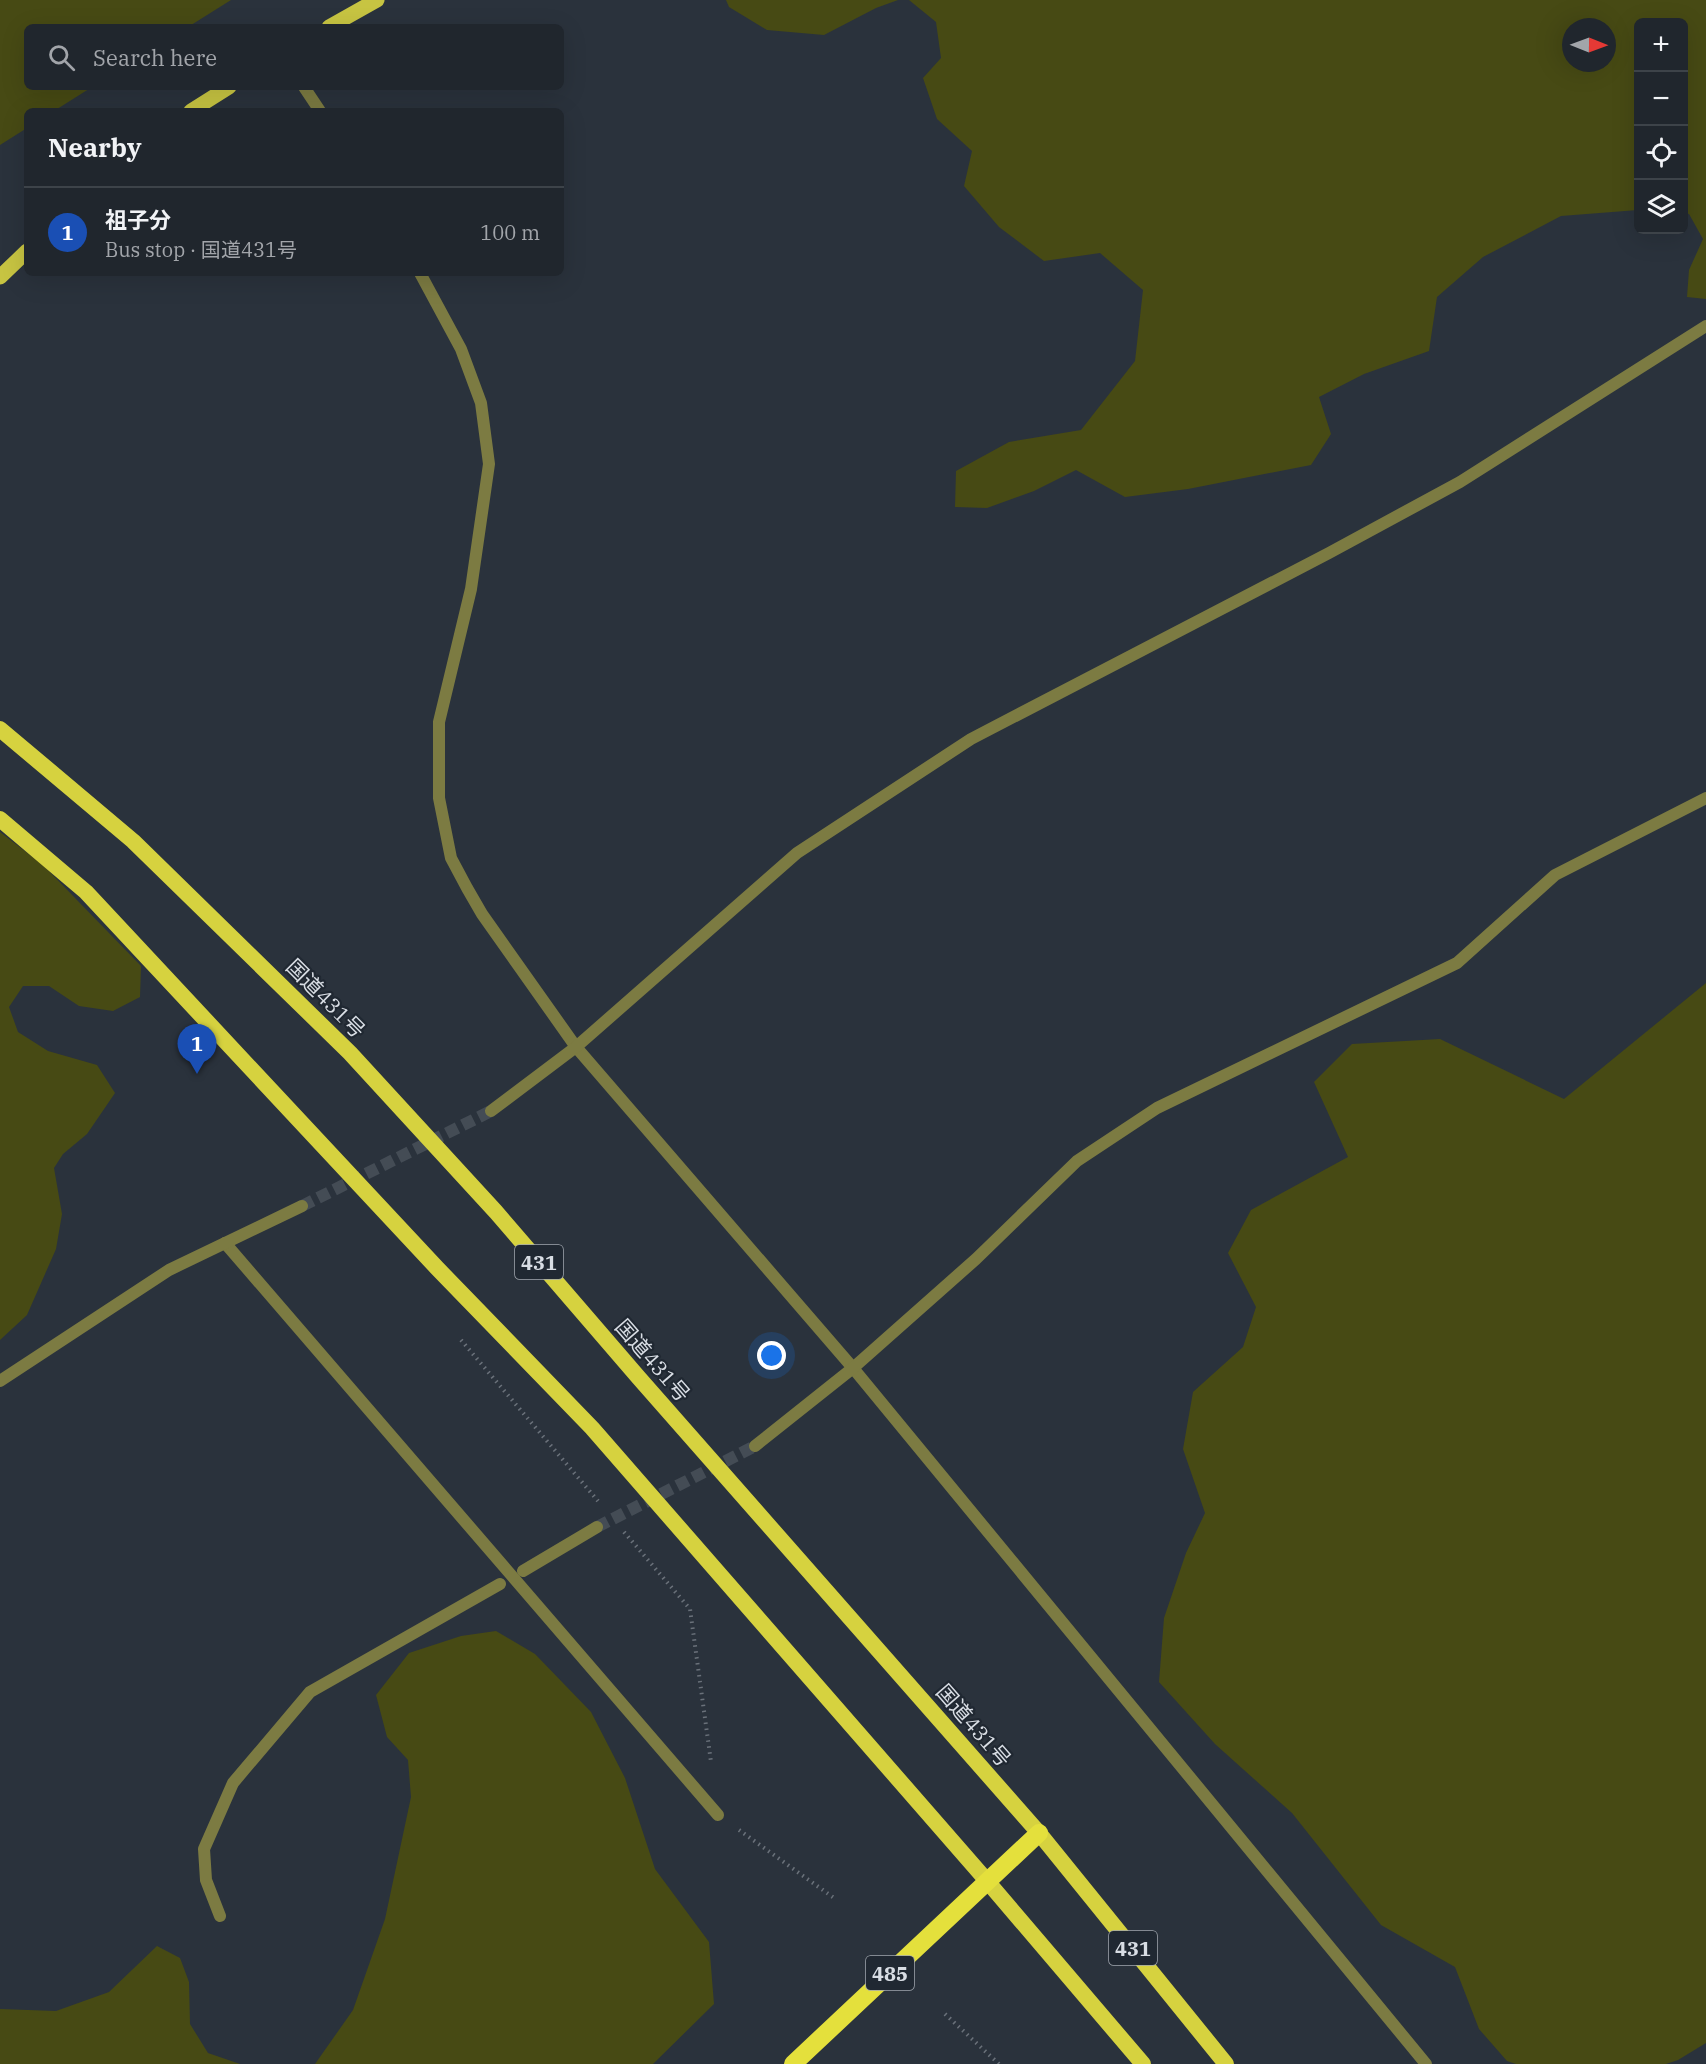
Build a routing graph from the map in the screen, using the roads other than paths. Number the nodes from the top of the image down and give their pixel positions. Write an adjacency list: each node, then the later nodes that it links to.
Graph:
1 (377, 0): 2 (main road)
2 (334, 24)
3 (224, 90): 5 (main road)
4 (306, 90): 6 (street)
5 (196, 108)
6 (318, 108)
7 (24, 254): 9 (main road)
8 (422, 276): 14 (street)
9 (0, 277)
10 (1706, 326): 14 (street)
11 (0, 729): 25 (highway, 国道431号 / 431)
12 (1706, 798): 18 (street)
13 (0, 819): 26 (highway)
14 (576, 1047): 15 (street); 18 (street)
15 (491, 1111)
16 (302, 1206): 17 (street)
17 (225, 1243): 19 (street); 24 (street)
18 (853, 1368): 20 (street); 31 (street)
19 (0, 1381)
20 (755, 1446)
21 (597, 1527): 22 (street)
22 (523, 1571)
23 (500, 1584): 27 (street)
24 (718, 1815)
25 (1039, 1833): 26 (highway, 485); 30 (highway, 国道431号 / 431)
26 (987, 1881): 28 (highway, 485); 29 (highway)
27 (220, 1916)
28 (794, 2064)
29 (1143, 2064)
30 (1226, 2064)
31 (1425, 2064)

